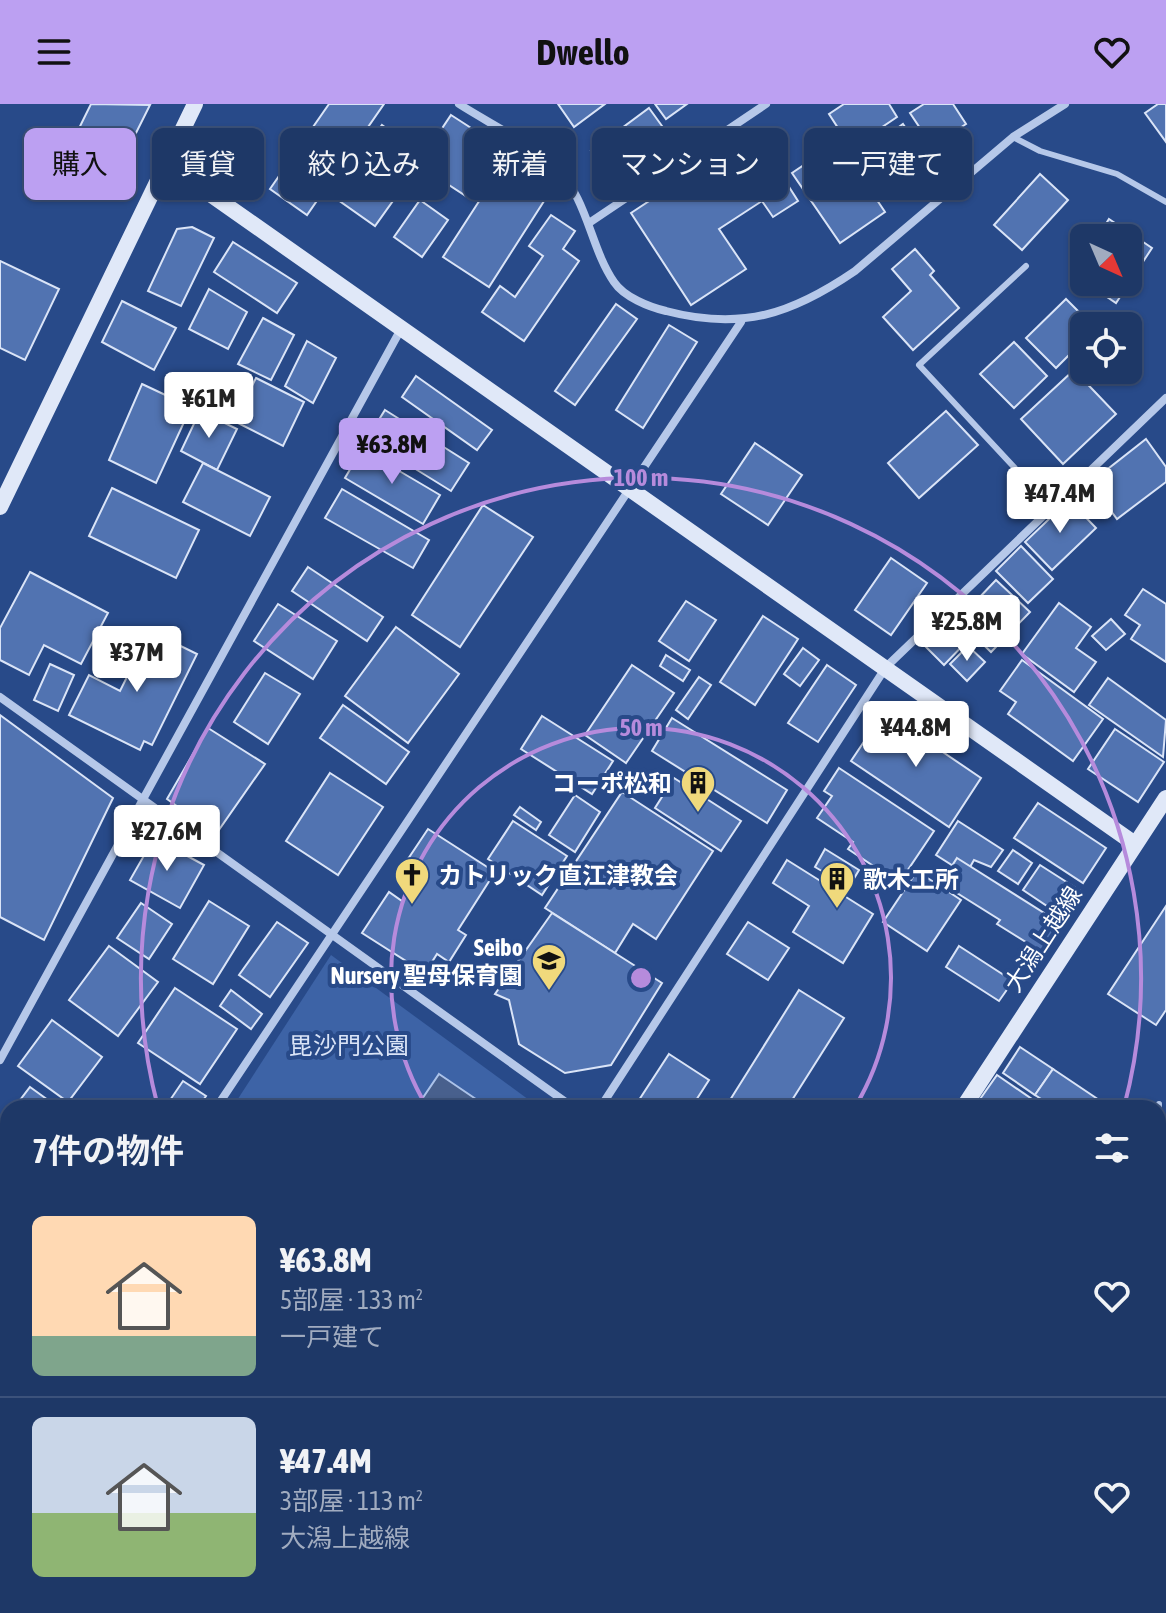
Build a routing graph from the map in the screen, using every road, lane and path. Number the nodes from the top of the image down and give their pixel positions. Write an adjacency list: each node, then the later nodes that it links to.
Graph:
1 (195, 104): 5 (street)
2 (459, 104): 10 (street)
3 (766, 104): 10 (street)
4 (1065, 104): 6 (street)
5 (183, 128)
6 (1013, 137): 9 (lane); 12 (street)
7 (152, 192): 16 (street)
8 (218, 200): 13 (street)
9 (1166, 202)
10 (589, 223): 12 (street)
11 (1026, 266): 17 (lane)
12 (741, 322): 15 (street)
13 (401, 329): 15 (street); 21 (street)
14 (1166, 398): 17 (street)
15 (627, 487): 18 (street); 23 (street)
16 (0, 507)
17 (1052, 508): 18 (street)
18 (886, 667): 22 (street); 27 (street)
19 (0, 697): 21 (street)
20 (1166, 798): 22 (street, 大潟上越線)
21 (140, 799): 23 (street); 24 (street)
22 (1135, 844): 28 (street, 大潟上越線)
23 (330, 936): 25 (street); 26 (street)
24 (0, 1060)
25 (221, 1100)
26 (563, 1100)
27 (605, 1100)
28 (968, 1100)

